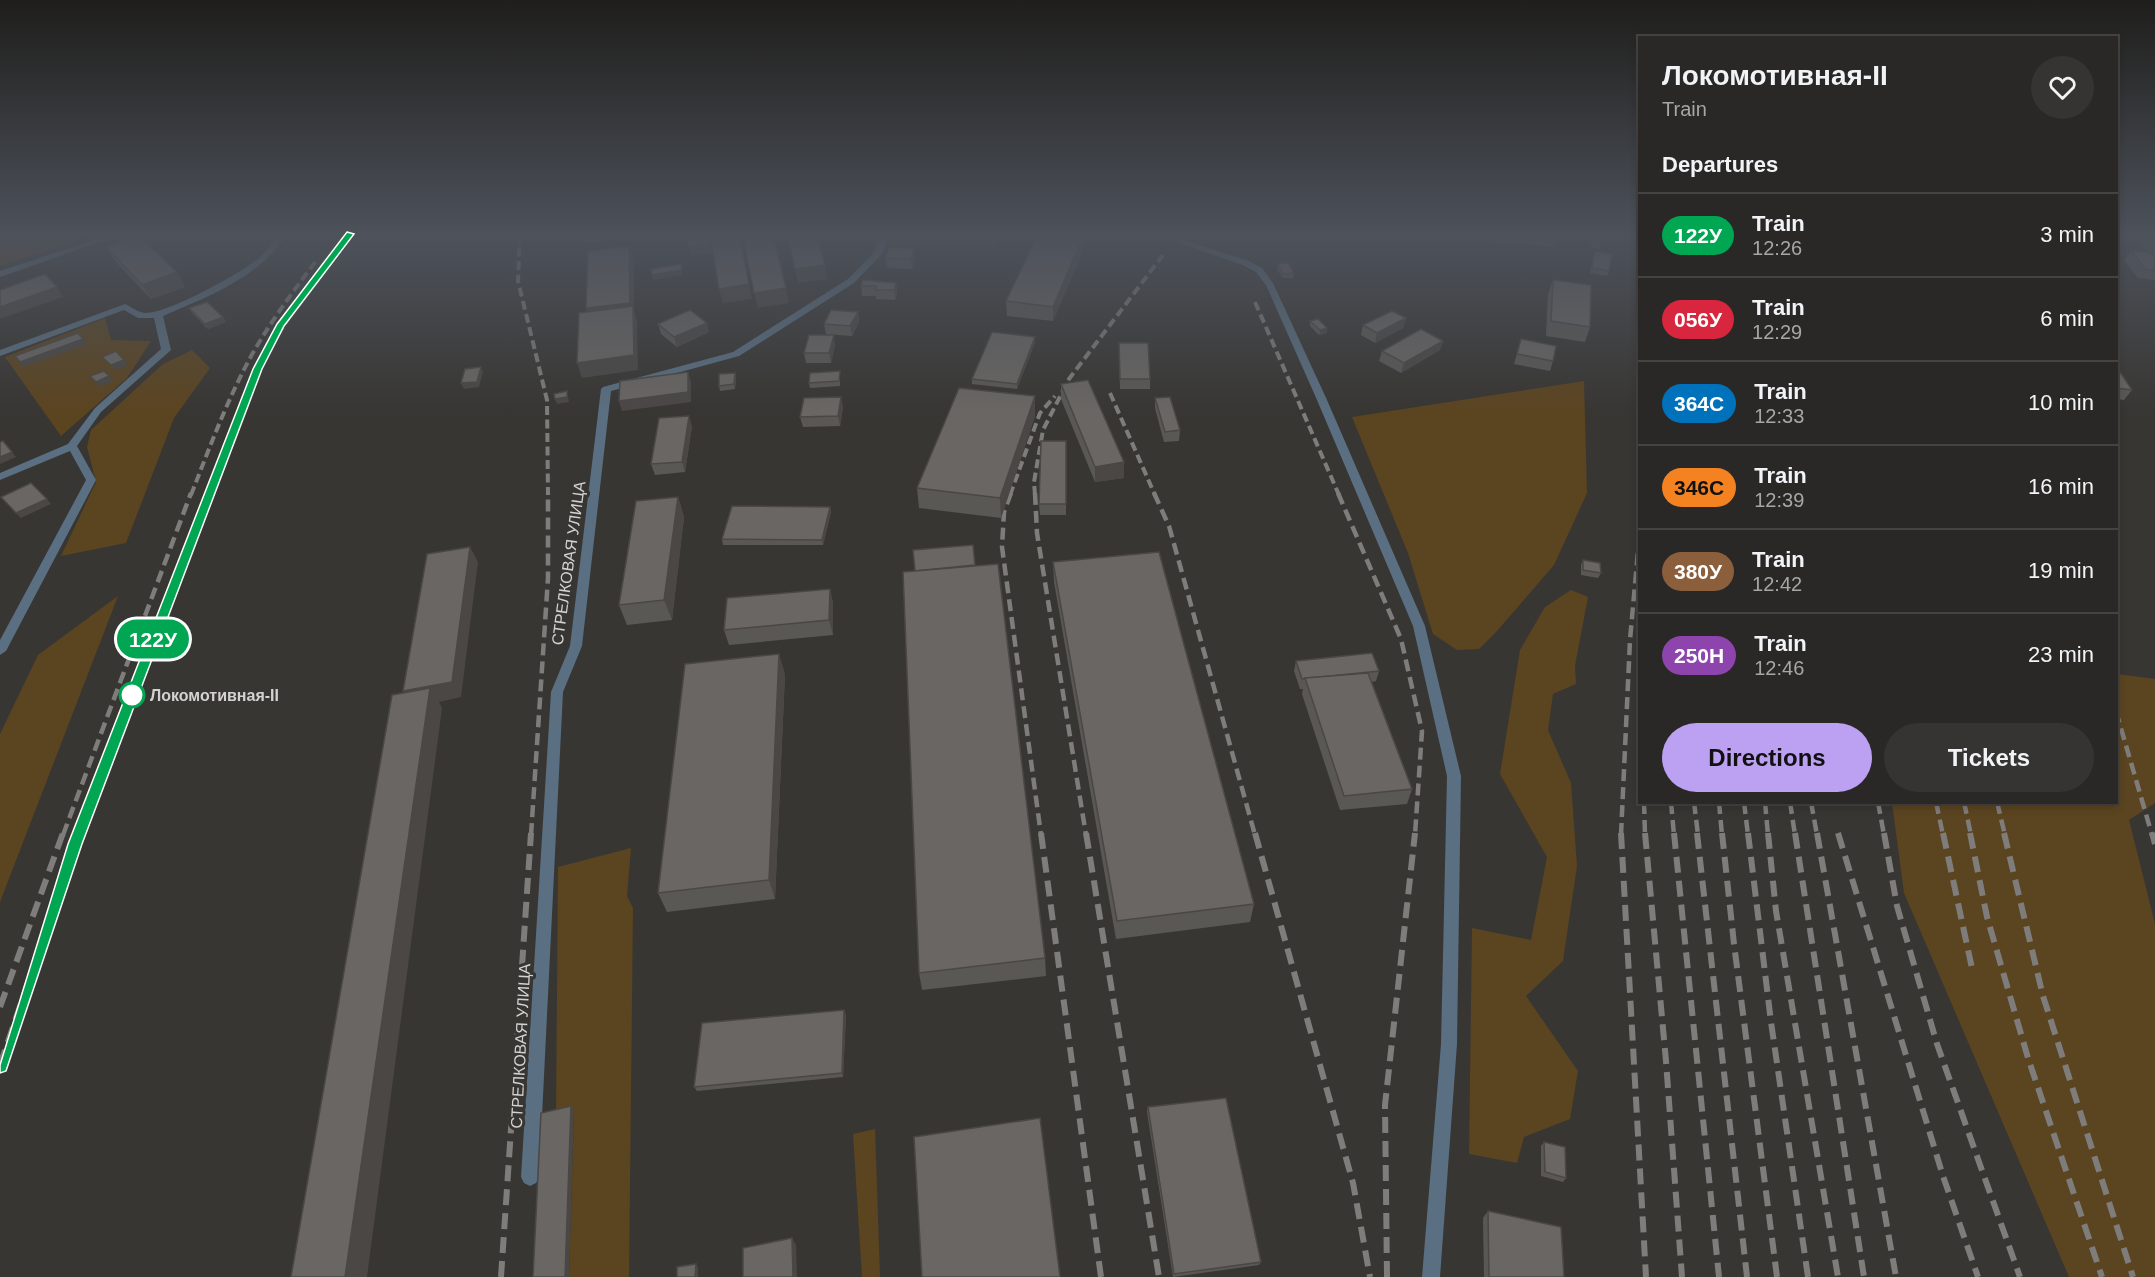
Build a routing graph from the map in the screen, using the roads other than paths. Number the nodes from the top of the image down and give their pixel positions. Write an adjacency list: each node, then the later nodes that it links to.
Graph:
1 (205, 294): 4 (street)
2 (831, 294): 9 (street, СТРЕЛКОВАЯ УЛИЦА)
3 (1274, 294): 10 (street)
4 (158, 315): 5 (street); 6 (street)
5 (0, 353)
6 (72, 446): 7 (street); 8 (street)
7 (0, 477)
8 (0, 651)
9 (530, 1177)
10 (1431, 1277)

